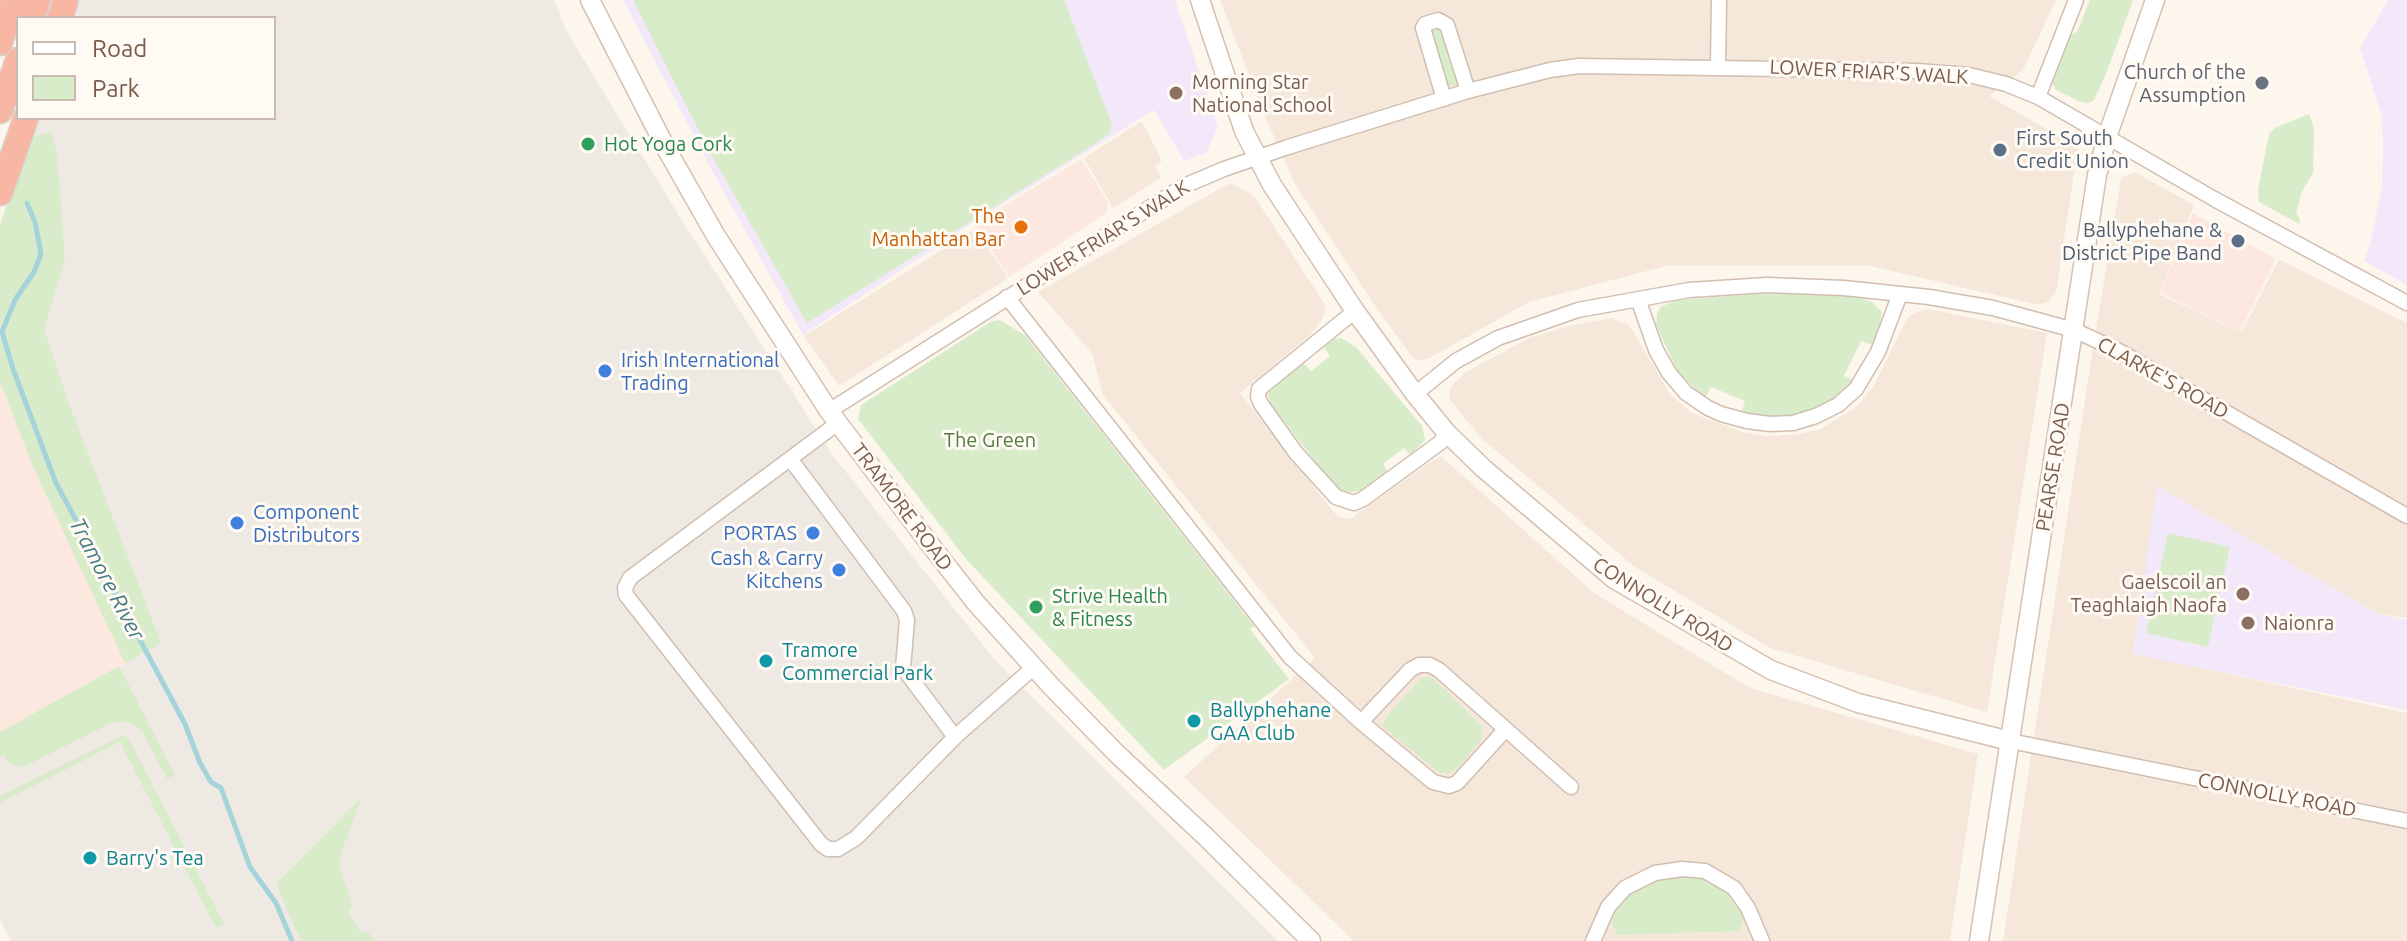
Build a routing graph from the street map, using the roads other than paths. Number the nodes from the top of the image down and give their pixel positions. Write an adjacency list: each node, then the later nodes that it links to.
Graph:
1 (14, 0): 7 (highway)
2 (590, 0): 25 (street, TRAMORE ROAD)
3 (1200, 0): 16 (street, CONNOLLY ROAD)
4 (1719, 0): 9 (street)
5 (2076, 0): 11 (street)
6 (2155, 0): 15 (street, PEARSE ROAD)
7 (0, 43)
8 (16, 66): 13 (highway)
9 (1718, 66): 10 (street, LOWER FRIAR'S WALK); 11 (street, LOWER FRIAR'S WALK)
10 (1468, 91): 12 (street, LOWER FRIAR'S WALK); 12 (street)
11 (2038, 97): 15 (street, LOWER FRIAR'S WALK)
12 (1444, 99): 16 (street, LOWER FRIAR'S WALK)
13 (0, 111)
14 (25, 120): 17 (highway)
15 (2107, 137): 21 (street, LOWER FRIAR'S WALK); 23 (street, PEARSE ROAD)
16 (1258, 157): 19 (street, LOWER FRIAR'S WALK); 22 (street, CONNOLLY ROAD)
17 (0, 193)
18 (1900, 294): 20 (street, CLARKE'S ROAD); 20 (street); 23 (street, CLARKE'S ROAD)
19 (1007, 297): 25 (street, LOWER FRIAR'S WALK); 30 (street)
20 (1638, 299): 24 (street, CLARKE'S ROAD)
21 (2407, 303)
22 (1355, 311): 24 (street, CONNOLLY ROAD); 26 (street)
23 (2074, 330): 28 (street, CLARKE'S ROAD); 33 (street, PEARSE ROAD)
24 (1415, 394): 26 (street, CONNOLLY ROAD)
25 (834, 417): 27 (street, LOWER FRIAR'S WALK); 29 (street, TRAMORE ROAD)
26 (1446, 432): 33 (street, CONNOLLY ROAD)
27 (791, 460): 32 (street); 32 (street, LOWER FRIAR'S WALK)
28 (2407, 516)
29 (1034, 667): 32 (street); 36 (street, TRAMORE ROAD)
30 (1361, 722): 31 (street); 31 (street)
31 (1505, 730): 34 (street)
32 (955, 737)
33 (2010, 741): 35 (street, CONNOLLY ROAD); 39 (street, PEARSE ROAD)
34 (1571, 787)
35 (2407, 821)
36 (1311, 941)
37 (1593, 941): 38 (street)
38 (1762, 941)
39 (1979, 941)

